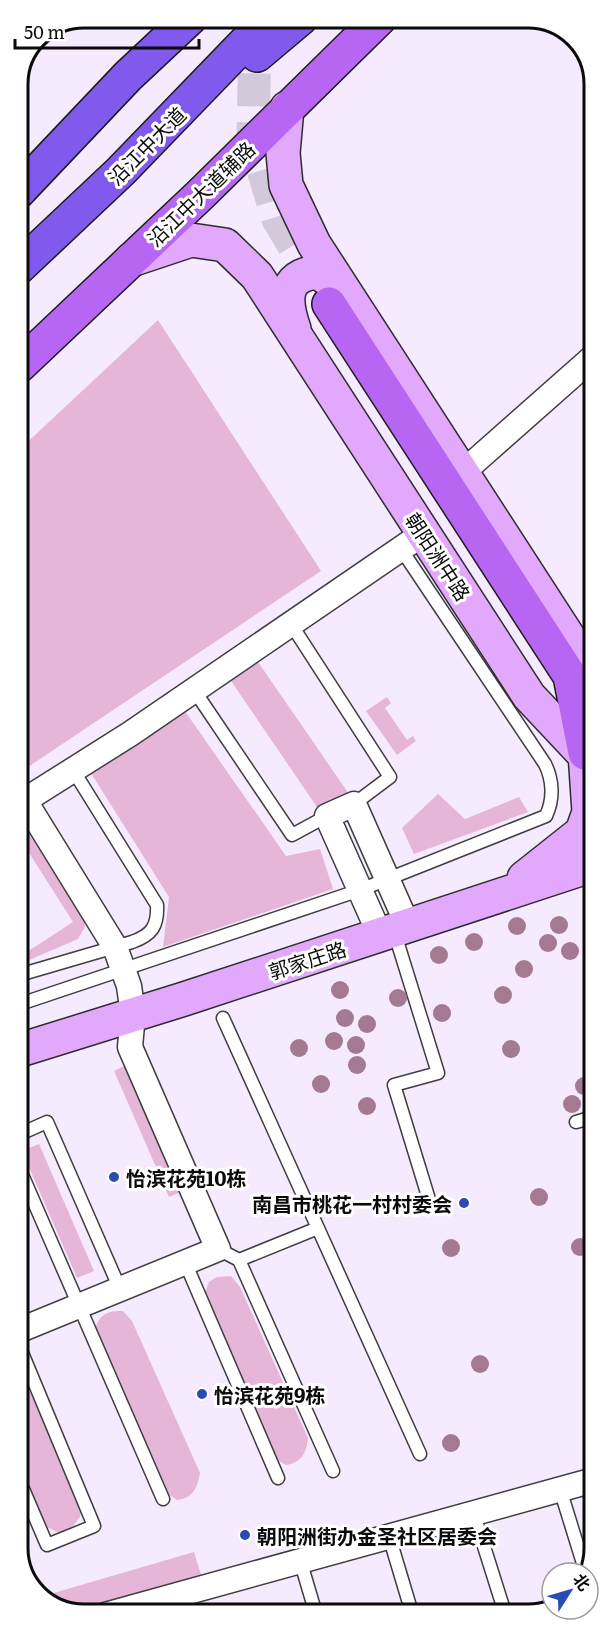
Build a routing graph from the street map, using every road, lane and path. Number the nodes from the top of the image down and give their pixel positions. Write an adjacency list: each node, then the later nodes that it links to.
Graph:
1 (179, 28): 8 (highway)
2 (259, 28): 7 (highway, 沿江中大道)
3 (289, 28): 7 (highway)
4 (360, 29): 6 (main road)
5 (369, 29): 6 (main road, 沿江中大道辅路)
6 (287, 108): 10 (main road, 沿江中大道辅路); 11 (main road, 朝阳洲中路)
7 (121, 171): 9 (highway, 沿江中大道)
8 (29, 179)
9 (29, 258)
10 (131, 260): 12 (main road, 朝阳洲中路); 13 (main road, 沿江中大道辅路)
11 (337, 298): 12 (main road, 朝阳洲中路); 15 (main road, 朝阳洲中路); 20 (main road)
12 (298, 338): 16 (main road, 朝阳洲中路)
13 (29, 357)
14 (584, 365): 15 (street)
15 (462, 473): 18 (main road, 朝阳洲中路)
16 (412, 541): 17 (street); 21 (main road, 朝阳洲中路); 29 (lane)
17 (291, 624): 19 (street); 24 (lane)
18 (584, 661)
19 (194, 690): 22 (street); 26 (lane)
20 (584, 736)
21 (584, 753)
22 (73, 770): 23 (street); 33 (lane)
23 (29, 798)
24 (354, 804): 26 (street); 29 (street)
25 (29, 812): 33 (street)
26 (327, 816): 30 (street)
27 (584, 826): 31 (main road)
28 (584, 868): 31 (main road, 郭家庄路)
29 (387, 880): 30 (lane); 32 (street)
30 (360, 890): 32 (street); 34 (lane)
31 (504, 894): 32 (main road, 郭家庄路)
32 (394, 930): 37 (main road, 郭家庄路); 44 (lane)
33 (116, 947): 34 (street); 35 (lane)
34 (124, 971): 36 (lane); 37 (street)
35 (28, 973)
36 (28, 1001)
37 (133, 1014): 39 (main road, 郭家庄路); 46 (street)
38 (223, 1018): 45 (lane)
39 (28, 1047)
40 (584, 1120): 41 (lane)
41 (576, 1122)
42 (28, 1130): 49 (lane)
43 (28, 1189): 50 (lane)
44 (431, 1206)
45 (318, 1228): 47 (lane); 53 (lane)
46 (218, 1249): 47 (lane); 48 (street)
47 (239, 1260): 54 (lane)
48 (185, 1262): 49 (street); 55 (lane)
49 (120, 1289): 50 (street)
50 (79, 1306): 51 (street); 59 (lane)
51 (28, 1327)
52 (28, 1368): 60 (lane)
53 (420, 1454)
54 (333, 1471)
55 (279, 1478)
56 (584, 1484): 58 (street)
57 (584, 1492): 58 (street)
58 (562, 1494): 61 (street); 62 (street); 63 (lane)
59 (163, 1499)
60 (28, 1501)
61 (476, 1521): 62 (street); 68 (lane)
62 (390, 1541): 64 (street); 65 (street); 67 (lane)
63 (582, 1560)
64 (303, 1570): 65 (street); 66 (lane)
65 (185, 1604)
66 (313, 1604)
67 (409, 1604)
68 (502, 1604)

